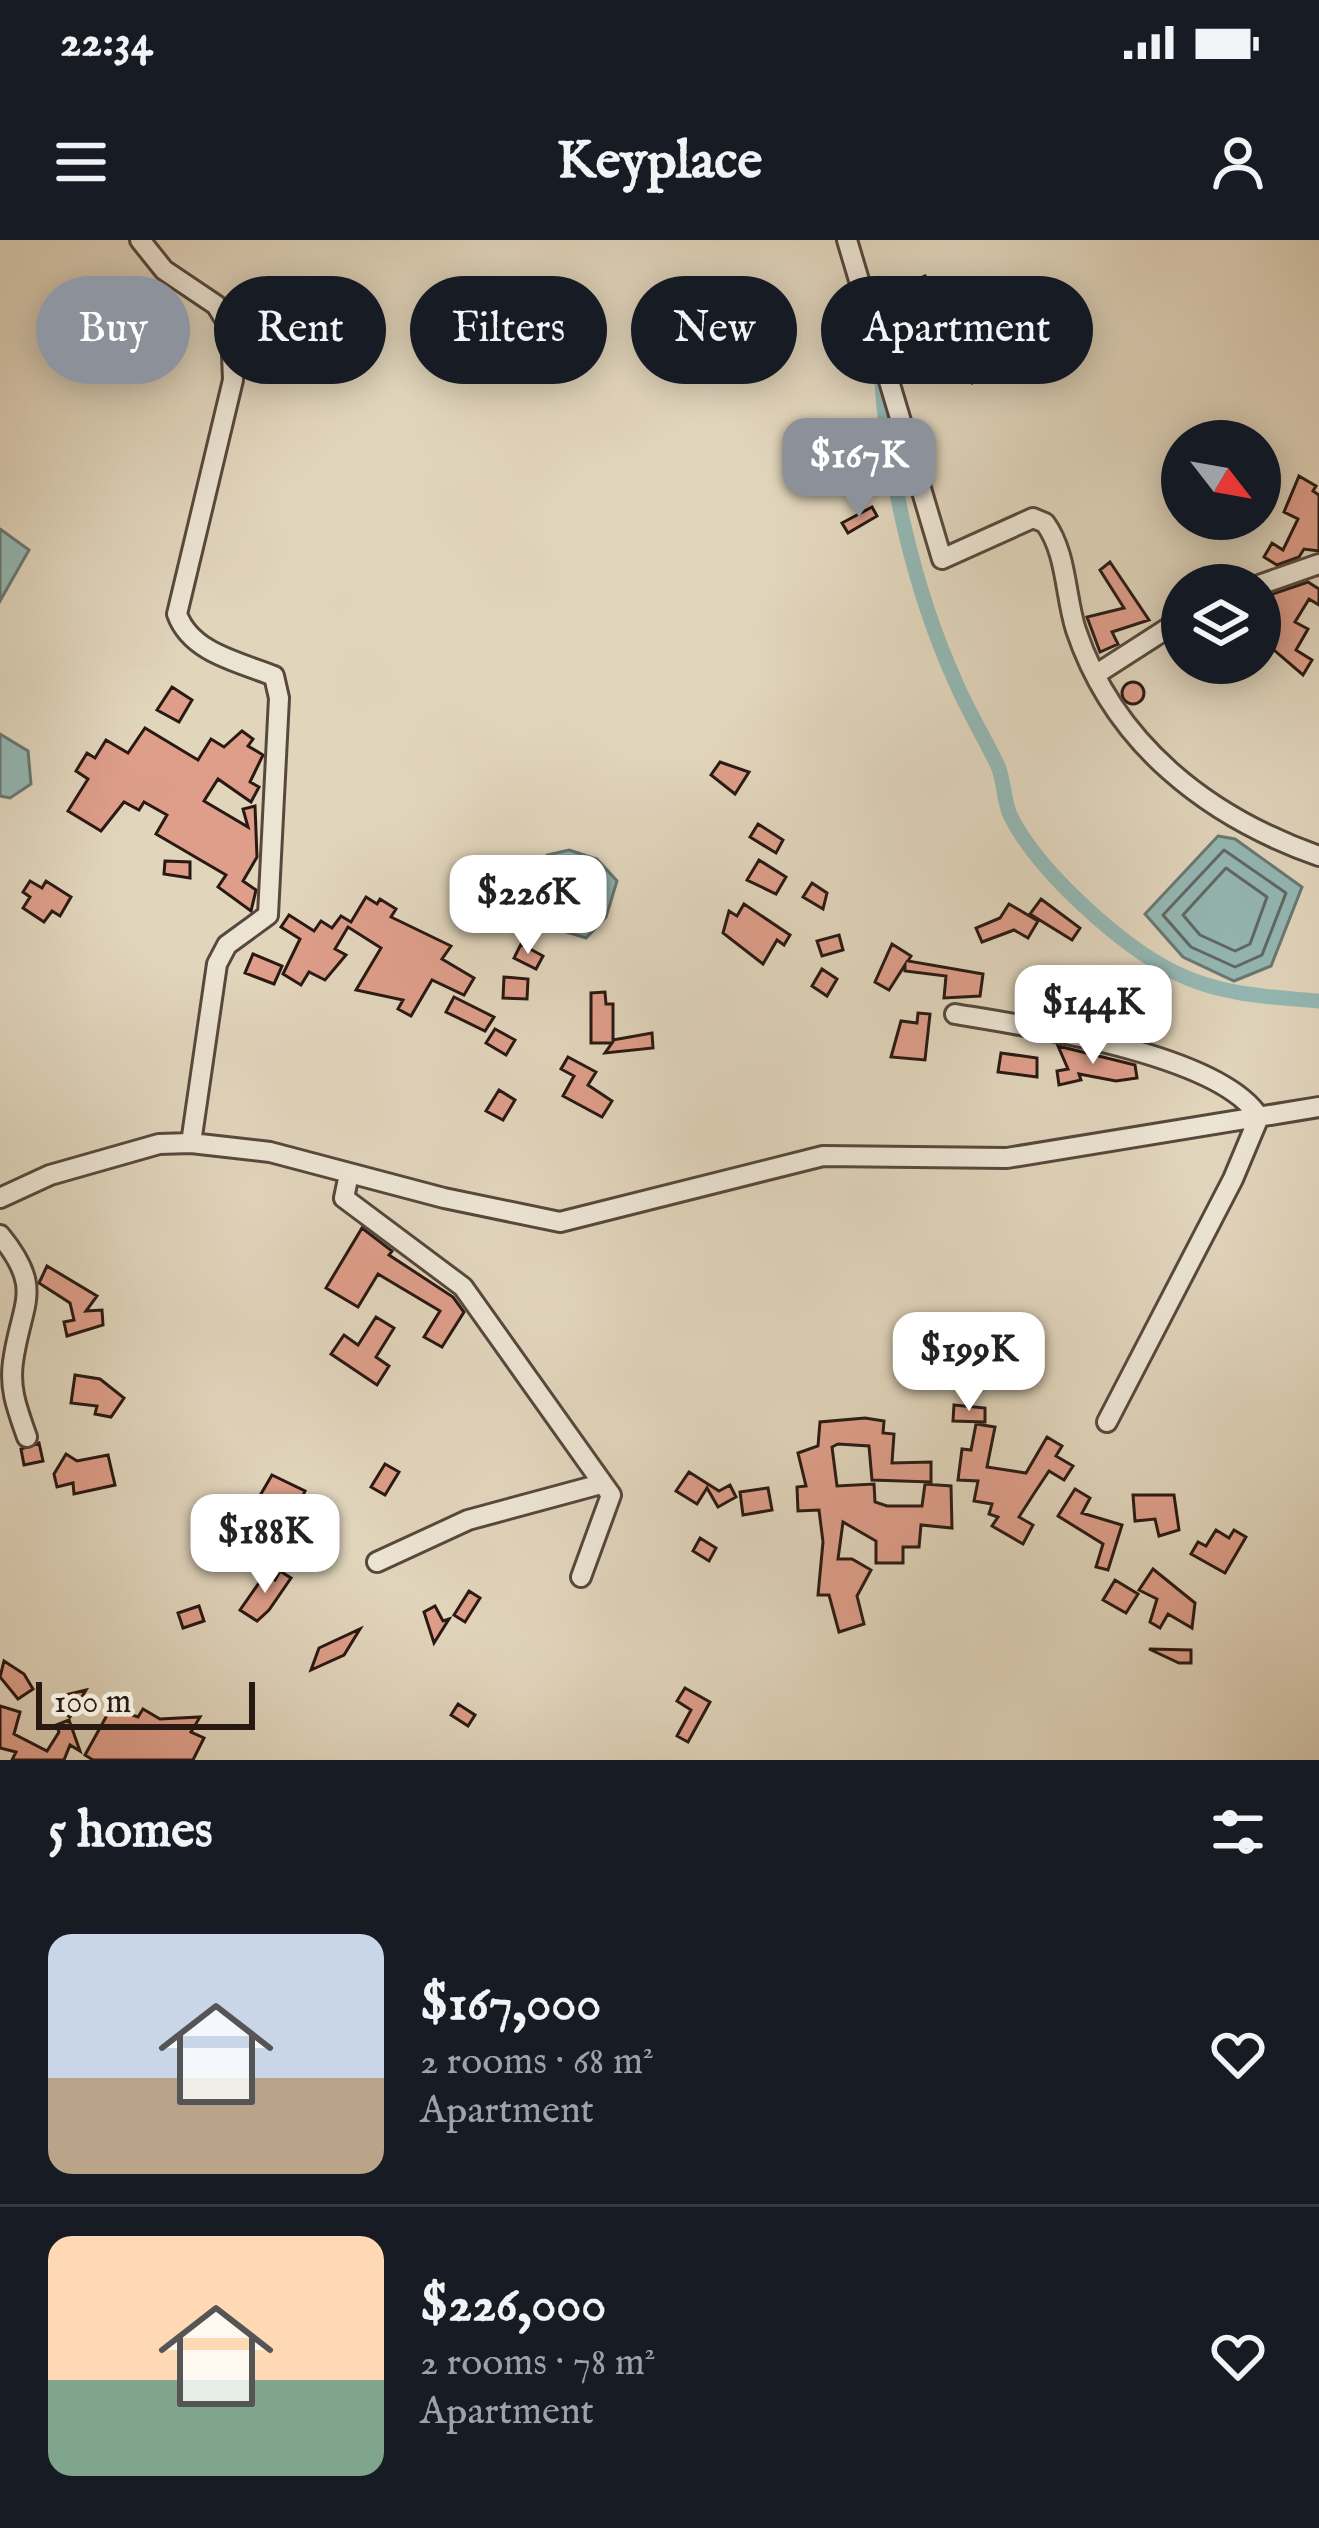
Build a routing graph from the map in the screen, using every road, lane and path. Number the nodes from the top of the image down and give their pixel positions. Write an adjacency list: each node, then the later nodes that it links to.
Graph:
1 (140, 240): 11 (street)
2 (847, 240): 6 (street)
3 (1319, 564): 4 (street)
4 (1281, 577)
5 (1161, 633): 6 (street)
6 (1095, 675): 7 (street)
7 (1319, 856)
8 (955, 1014): 10 (street)
9 (1319, 1107): 10 (street)
10 (1259, 1117): 12 (street); 15 (street)
11 (190, 1144): 12 (street); 13 (street)
12 (349, 1174): 17 (street)
13 (0, 1198)
14 (0, 1235): 16 (street)
15 (1107, 1422)
16 (27, 1437)
17 (601, 1484): 18 (street); 19 (street)
18 (377, 1562)
19 (580, 1577)

